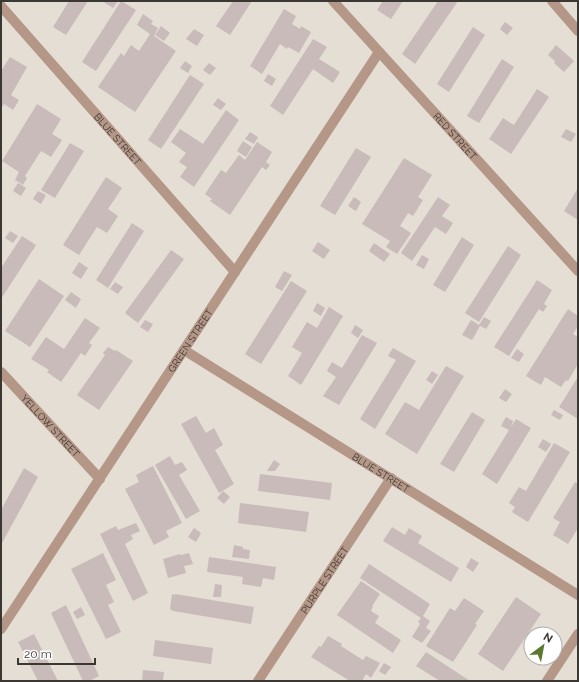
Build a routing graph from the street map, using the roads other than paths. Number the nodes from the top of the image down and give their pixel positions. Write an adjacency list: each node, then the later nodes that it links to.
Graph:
1 (333, 1): 5 (street, RED STREET)
2 (552, 1): 4 (street)
3 (1, 6): 7 (street, BLUE STREET)
4 (578, 31)
5 (379, 52): 6 (street, RED STREET); 7 (street, GREEN STREET)
6 (578, 271)
7 (235, 272): 8 (street, GREEN STREET)
8 (184, 350): 10 (street, BLUE STREET); 11 (street, GREEN STREET)
9 (1, 372): 11 (street, YELLOW STREET)
10 (391, 478): 12 (street, BLUE STREET); 15 (street, PURPLE STREET)
11 (100, 479): 13 (street, GREEN STREET)
12 (578, 595)
13 (1, 629)
14 (578, 634): 16 (street)
15 (258, 681)
16 (547, 681)

